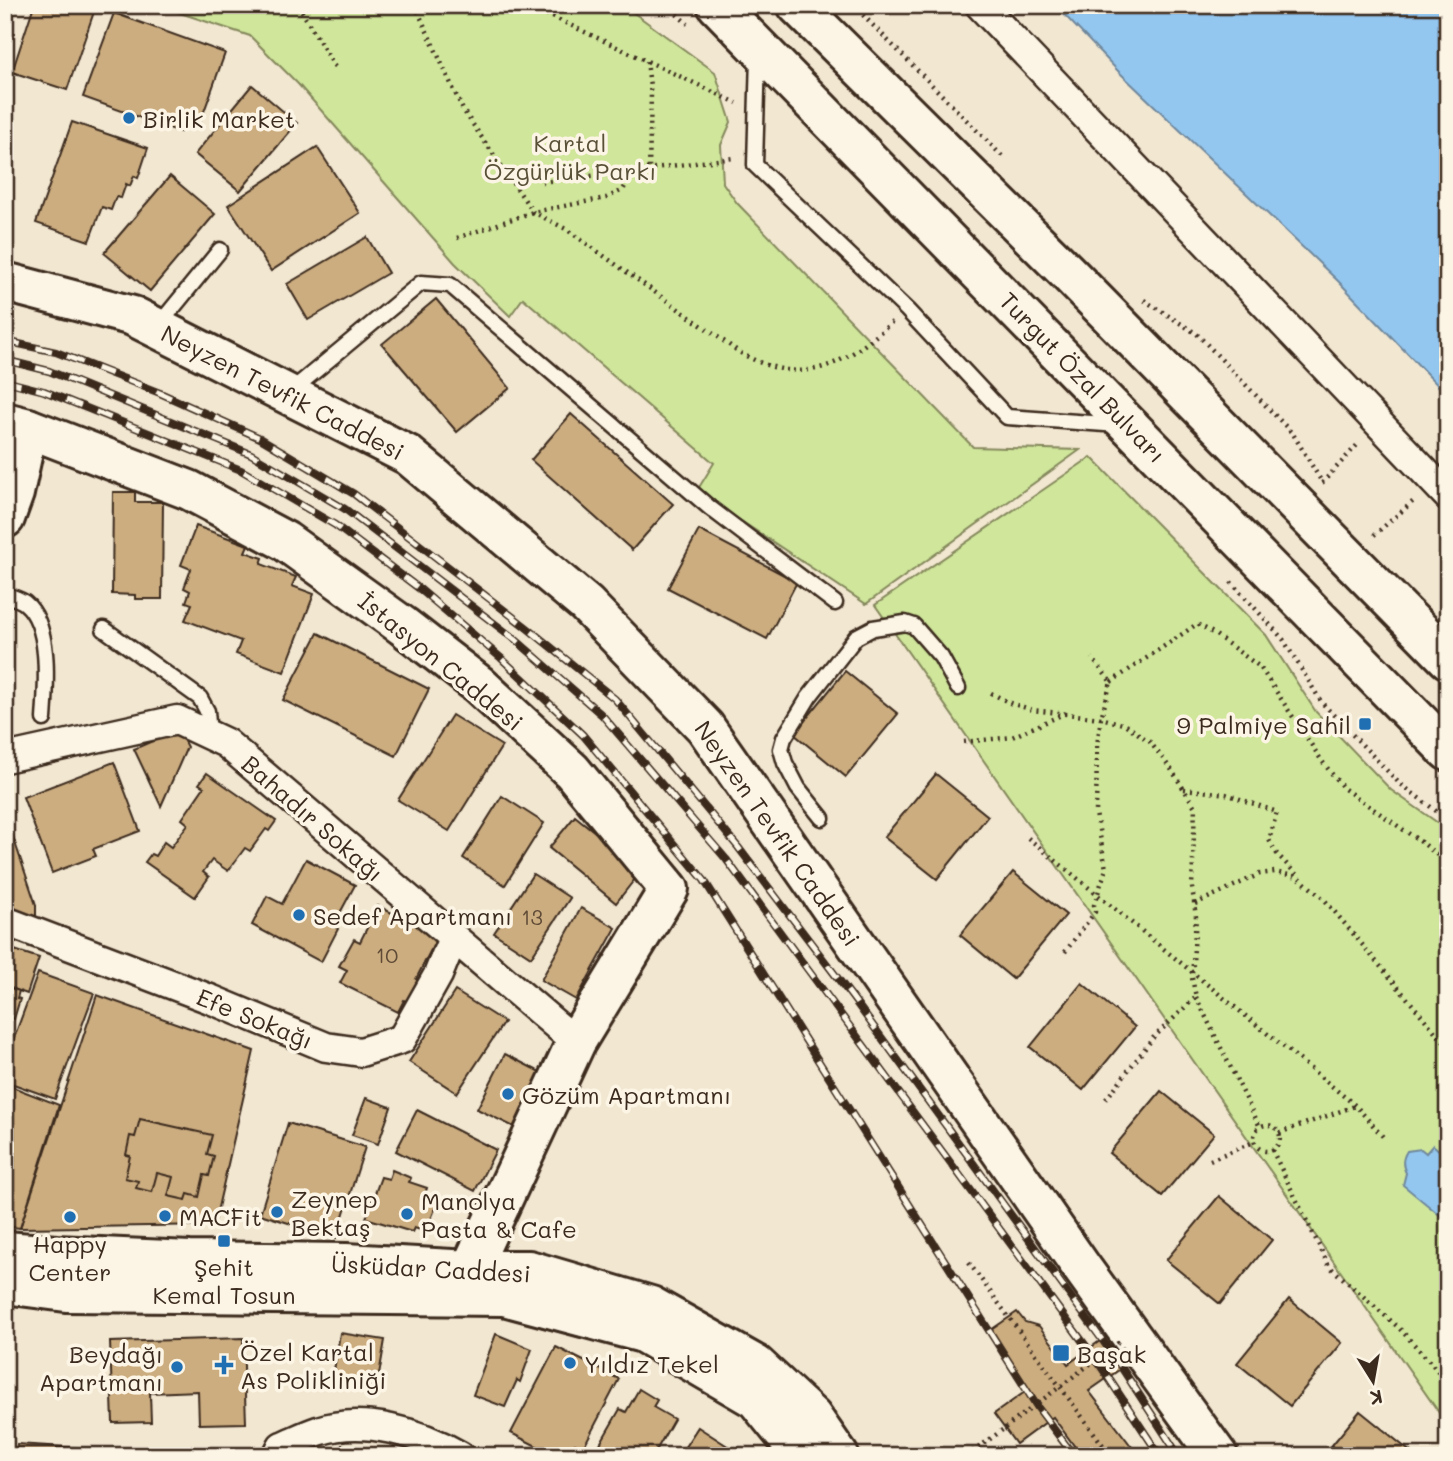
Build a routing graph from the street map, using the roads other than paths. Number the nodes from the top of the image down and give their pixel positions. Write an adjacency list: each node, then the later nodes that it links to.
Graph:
1 (717, 5): 4 (main road, Turgut Özal Bulvarı)
2 (797, 5): 16 (main road)
3 (980, 5): 11 (street)
4 (758, 47): 10 (main road, Turgut Özal Bulvarı); 10 (lane)
5 (220, 250): 7 (lane)
6 (5, 282): 7 (main road, Neyzen Tevfik Caddesi)
7 (157, 327): 8 (main road, Neyzen Tevfik Caddesi)
8 (287, 394): 14 (lane); 33 (main road, Neyzen Tevfik Caddesi)
9 (17, 425): 12 (main road); 25 (main road, İstasyon Caddesi)
10 (1131, 425): 20 (main road, Turgut Özal Bulvarı)
11 (1441, 489)
12 (8, 502)
13 (5, 594): 18 (lane)
14 (835, 603)
15 (104, 629): 19 (lane)
16 (1448, 659)
17 (958, 688): 22 (lane)
18 (44, 719)
19 (209, 735): 21 (street, Bahadır Sokağı); 24 (street, Bahadır Sokağı)
20 (1448, 751)
21 (5, 758)
22 (822, 818)
23 (5, 921): 24 (street, Efe Sokağı)
24 (453, 938): 25 (street, Bahadır Sokağı)
25 (576, 1042): 27 (main road, İstasyon Caddesi)
26 (5, 1251): 27 (main road, Üsküdar Caddesi)
27 (470, 1270): 32 (main road, Üsküdar Caddesi)
28 (5, 1284): 31 (main road, Üsküdar Caddesi)
29 (277, 1456): 30 (street)
30 (460, 1456)
31 (802, 1456)
32 (839, 1456)
33 (1218, 1456)

